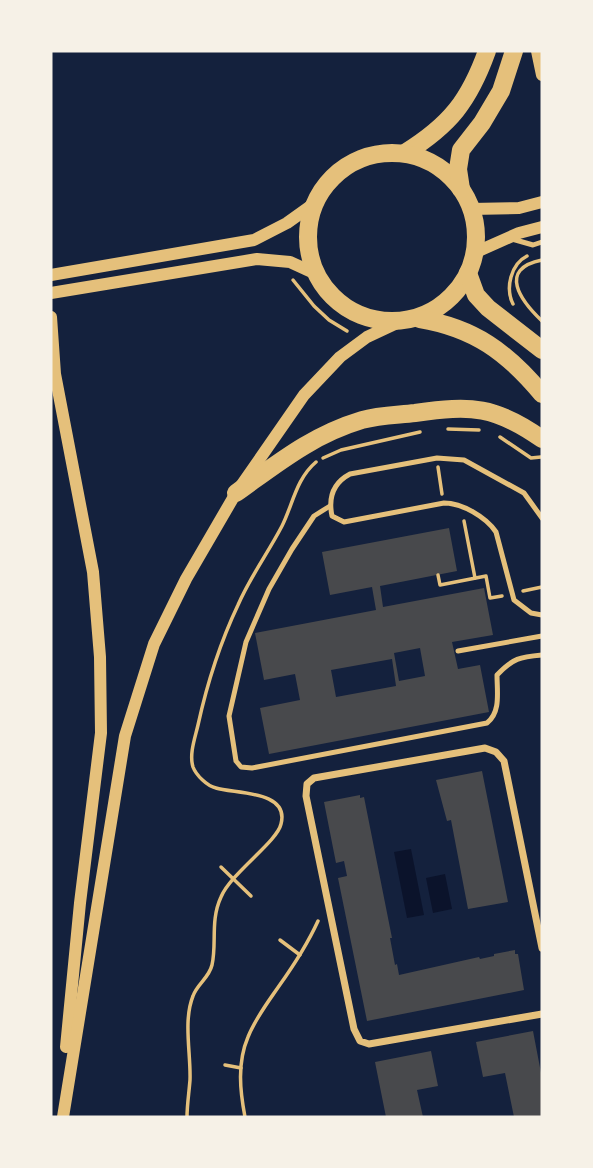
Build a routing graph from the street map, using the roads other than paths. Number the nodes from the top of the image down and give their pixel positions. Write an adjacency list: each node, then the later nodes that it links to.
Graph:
1 (486, 51): 5 (main road)
2 (514, 51): 6 (main road)
3 (537, 51): 4 (street)
4 (542, 75)
5 (405, 153): 6 (main road); 8 (main road)
6 (461, 189): 9 (main road)
7 (542, 202): 9 (street)
8 (315, 203): 14 (main road); 16 (street)
9 (471, 209): 13 (main road)
10 (542, 227): 11 (street)
11 (509, 238): 12 (lane); 13 (street)
12 (542, 242)
13 (474, 253): 15 (main road)
14 (314, 273): 17 (street); 20 (main road)
15 (468, 273): 19 (main road); 21 (main road)
16 (51, 275)
17 (51, 293)
18 (51, 317): 33 (street)
19 (420, 319): 20 (main road); 22 (main road)
20 (399, 322): 24 (street)
21 (542, 350)
22 (542, 394)
23 (542, 439): 24 (main road)
24 (236, 492): 33 (street)
25 (330, 506): 26 (lane); 27 (lane); 30 (lane)
26 (542, 518)
27 (542, 615)
28 (542, 636): 29 (lane)
29 (458, 651)
30 (542, 655)
31 (542, 948): 32 (street)
32 (542, 1014)
33 (61, 1117)

